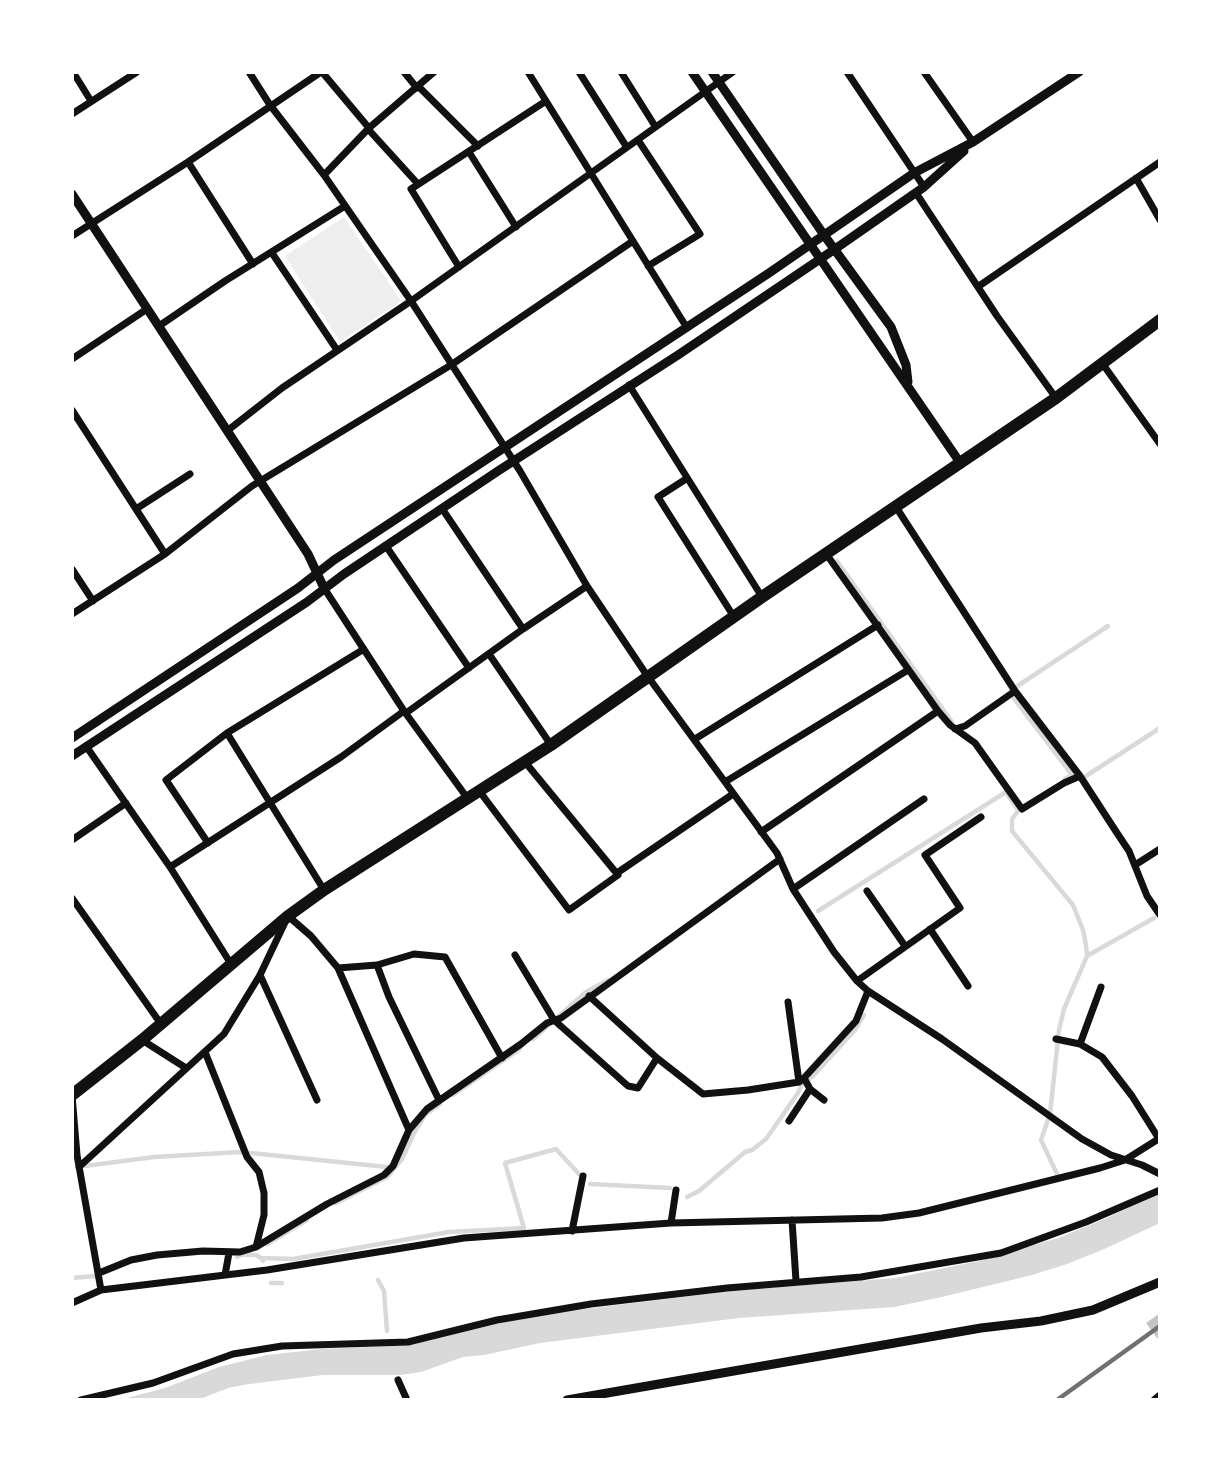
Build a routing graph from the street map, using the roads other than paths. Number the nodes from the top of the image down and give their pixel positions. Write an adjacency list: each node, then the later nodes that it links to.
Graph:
1 (73, 72): 19 (street)
2 (137, 72): 19 (street)
3 (249, 72): 21 (street)
4 (322, 72): 21 (street); 24 (street)
5 (404, 72): 17 (street)
6 (434, 72): 17 (street)
7 (528, 72): 20 (street)
8 (579, 72): 28 (street)
9 (621, 72): 23 (street)
10 (692, 72): 18 (street)
11 (712, 72): 16 (street)
12 (733, 72): 16 (street)
13 (847, 72): 32 (street)
14 (924, 72): 26 (street)
15 (1079, 72): 26 (street)
16 (719, 82): 18 (street); 43 (street)
17 (417, 87): 24 (street); 27 (street)
18 (705, 91): 23 (street); 46 (street)
19 (91, 101): 22 (street)
20 (546, 101): 27 (street); 33 (street)
21 (270, 105): 30 (street); 34 (street)
22 (72, 114)
23 (655, 126): 25 (street)
24 (369, 129): 34 (street); 36 (street)
25 (638, 140): 28 (street); 51 (street)
26 (973, 142): 32 (street); 37 (street)
27 (478, 146): 29 (street)
28 (626, 146): 33 (street)
29 (469, 152): 36 (street); 42 (street)
30 (188, 162): 41 (street); 50 (street)
31 (1160, 162): 35 (street)
32 (914, 173): 37 (street); 43 (street)
33 (591, 174): 42 (street); 45 (street)
34 (324, 175): 39 (street)
35 (1136, 178): 40 (street); 53 (street)
36 (418, 184): 52 (street)
37 (920, 190): 47 (street); 53 (street)
38 (72, 194): 41 (street)
39 (345, 206): 48 (street); 54 (street)
40 (1160, 220)
41 (91, 225): 44 (street); 55 (street)
42 (516, 227): 52 (street)
43 (824, 234): 46 (street); 47 (street)
44 (72, 236)
45 (633, 241): 51 (street); 62 (street)
46 (811, 244): 49 (street); 58 (street)
47 (835, 249): 49 (street); 64 (street)
48 (272, 253): 50 (street); 59 (street)
49 (821, 259): 63 (street); 64 (street)
50 (253, 264): 57 (street)
51 (648, 266): 58 (street)
52 (458, 267): 54 (street)
53 (979, 286): 65 (street)
54 (411, 301): 59 (street); 62 (street)
55 (147, 309): 57 (street); 60 (street)
56 (1160, 321): 61 (main road)
57 (159, 326): 67 (street)
58 (687, 328): 69 (street)
59 (337, 350): 67 (street)
60 (72, 359)
61 (1102, 363): 65 (main road); 68 (street)
62 (451, 365): 69 (street); 74 (street)
63 (629, 385): 70 (street); 73 (street)
64 (909, 386): 71 (street)
65 (1056, 398): 71 (main road)
66 (72, 410): 76 (street)
67 (227, 431): 74 (street)
68 (1160, 444)
69 (505, 448): 70 (street); 82 (street)
70 (513, 461): 77 (street); 83 (street)
71 (961, 464): 75 (main road)
72 (190, 474): 76 (street)
73 (687, 479): 85 (street); 88 (street)
74 (260, 481): 79 (street); 82 (street)
75 (896, 507): 80 (main road); 96 (street)
76 (136, 509): 79 (street)
77 (443, 510): 78 (street); 90 (street)
78 (386, 546): 84 (street); 93 (street)
79 (165, 554): 86 (street)
80 (827, 555): 85 (main road); 89 (street)
81 (72, 569): 86 (street)
82 (317, 573): 84 (street); 101 (street)
83 (587, 586): 90 (street); 95 (street)
84 (324, 588): 91 (street); 104 (street)
85 (762, 597): 88 (main road)
86 (93, 601): 87 (street)
87 (72, 614)
88 (734, 617): 95 (main road)
89 (877, 625): 94 (street); 102 (street)
90 (523, 629): 92 (street)
91 (363, 649): 98 (street); 100 (street)
92 (489, 654): 93 (street); 103 (street)
93 (469, 668): 98 (street)
94 (908, 670): 97 (street); 108 (street)
95 (649, 677): 102 (street); 103 (main road)
96 (1015, 691): 99 (street); 107 (street)
97 (938, 711): 99 (street); 116 (street)
98 (405, 712): 111 (street); 114 (street)
99 (954, 729): 107 (street)
100 (226, 733): 114 (street); 118 (street)
101 (72, 738)
102 (695, 739): 108 (street)
103 (551, 745): 106 (main road)
104 (86, 746): 105 (street); 113 (street)
105 (72, 756)
106 (525, 762): 109 (main road); 123 (street)
107 (1080, 776): 121 (street)
108 (725, 782): 110 (street)
109 (481, 792): 111 (main road); 123 (street)
110 (733, 794): 116 (street); 123 (street)
111 (469, 799): 125 (main road)
112 (924, 799): 124 (street)
113 (126, 803): 117 (street); 122 (street)
114 (270, 803): 118 (street); 125 (street)
115 (981, 817): 130 (street)
116 (761, 832): 120 (street)
117 (72, 840)
118 (208, 843): 122 (street)
119 (1160, 849): 121 (street)
120 (780, 859): 124 (street); 141 (street)
121 (1135, 865): 128 (street)
122 (170, 867): 133 (street)
123 (617, 873)
124 (793, 889): 137 (street)
125 (324, 890): 129 (main road)
126 (867, 891): 131 (street)
127 (72, 898): 144 (street)
128 (1160, 915)
129 (288, 916): 133 (main road); 135 (street); 136 (street)
130 (930, 929): 131 (street); 138 (street)
131 (905, 946): 137 (street)
132 (514, 955): 143 (street)
133 (231, 964): 144 (main road)
134 (377, 965): 135 (street); 149 (street); 156 (street)
135 (338, 968): 159 (street)
136 (260, 975): 148 (street); 155 (street)
137 (857, 981): 140 (street)
138 (968, 986)
139 (1101, 987): 147 (street)
140 (868, 991): 152 (street); 161 (street)
141 (589, 996): 143 (street); 150 (street)
142 (788, 1002): 152 (street)
143 (554, 1020): 149 (street); 150 (street)
144 (161, 1024): 146 (main road)
145 (1056, 1039): 147 (street)
146 (142, 1040): 151 (street); 154 (main road)
147 (1080, 1044): 160 (street)
148 (205, 1052): 151 (street); 170 (street)
149 (502, 1058): 156 (street)
150 (656, 1058): 152 (street)
151 (186, 1068): 162 (street)
152 (801, 1080): 153 (street)
153 (810, 1089): 157 (street); 158 (street)
154 (72, 1094): 162 (street)
155 (317, 1100)
156 (439, 1100): 159 (street)
157 (824, 1100)
158 (789, 1121)
159 (409, 1130): 170 (street)
160 (1160, 1139): 161 (street)
161 (1125, 1160): 163 (street); 167 (street)
162 (79, 1167): 172 (street)
163 (1160, 1174)
164 (583, 1176): 169 (street)
165 (676, 1190): 168 (street)
166 (1160, 1190): 174 (street)
167 (792, 1220): 168 (street); 174 (street)
168 (671, 1223): 169 (street)
169 (572, 1231): 173 (street)
170 (256, 1247): 171 (street)
171 (229, 1253): 172 (street); 173 (street)
172 (99, 1273): 176 (street)
173 (225, 1275): 176 (street)
174 (796, 1282): 181 (street)
175 (1160, 1282): 179 (street)
176 (101, 1290): 177 (street)
177 (72, 1303)
178 (398, 1380): 182 (street)
179 (623, 1395): 183 (street)
180 (1160, 1395): 184 (street)
181 (81, 1400)
182 (407, 1400)
183 (568, 1400)
184 (1154, 1400)

